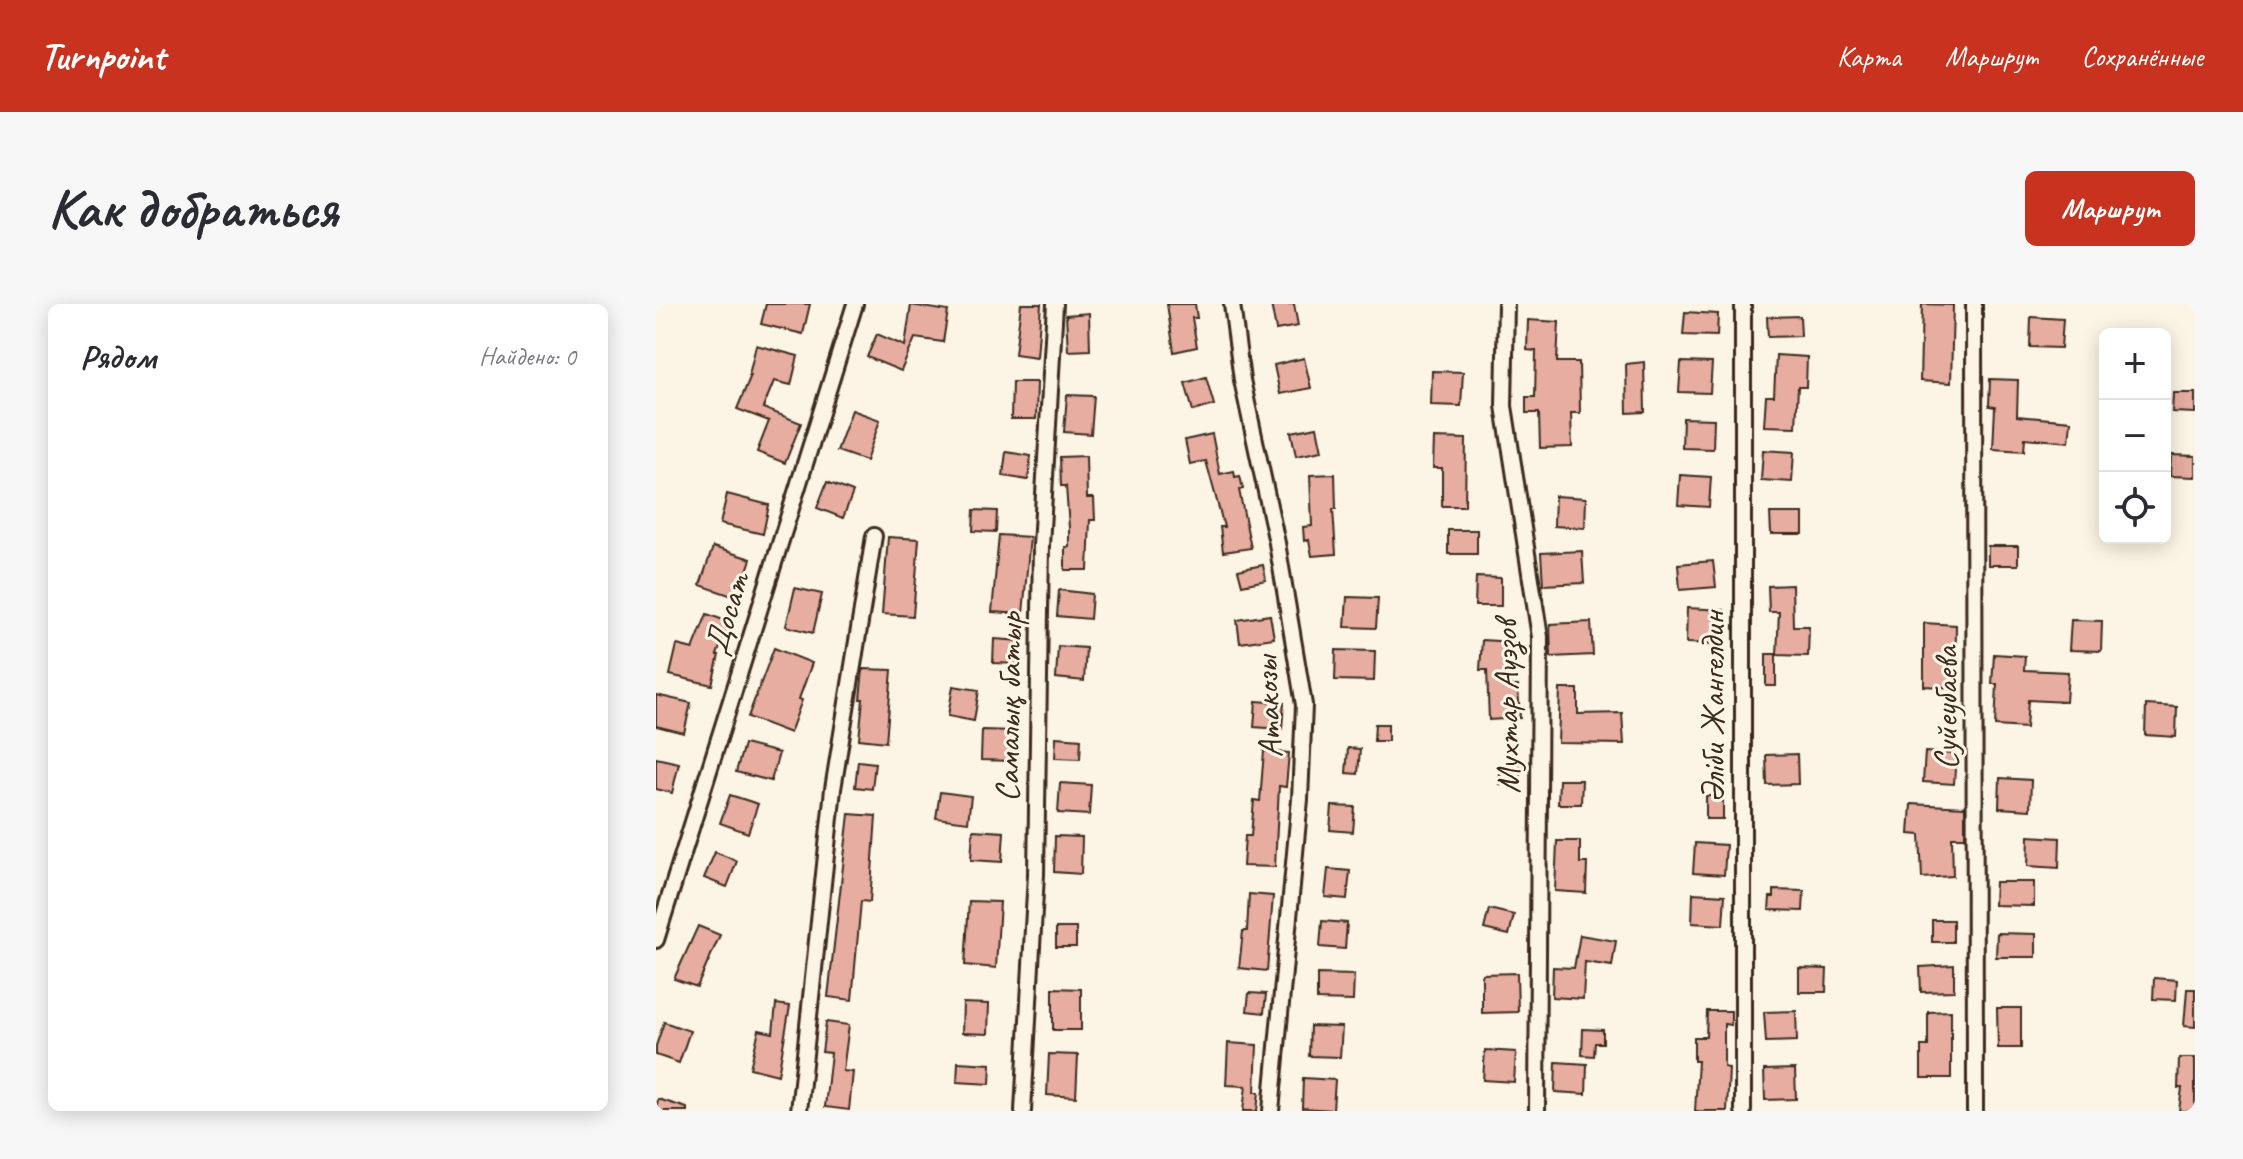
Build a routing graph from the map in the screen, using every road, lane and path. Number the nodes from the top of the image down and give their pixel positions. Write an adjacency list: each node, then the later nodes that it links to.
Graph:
1 (855, 304): 8 (street, Досат)
2 (1055, 304): 10 (street, Самалық батыр)
3 (1232, 304): 11 (street, Атакозы)
4 (1506, 304): 12 (street, Мухтар Ауэзов)
5 (1743, 304): 13 (street, Әліби Жангелдин)
6 (1974, 304): 14 (street, Суйеубаева)
7 (874, 536): 9 (street)
8 (656, 940)
9 (799, 1111)
10 (1023, 1111)
11 (1271, 1111)
12 (1537, 1111)
13 (1743, 1111)
14 (1975, 1111)

